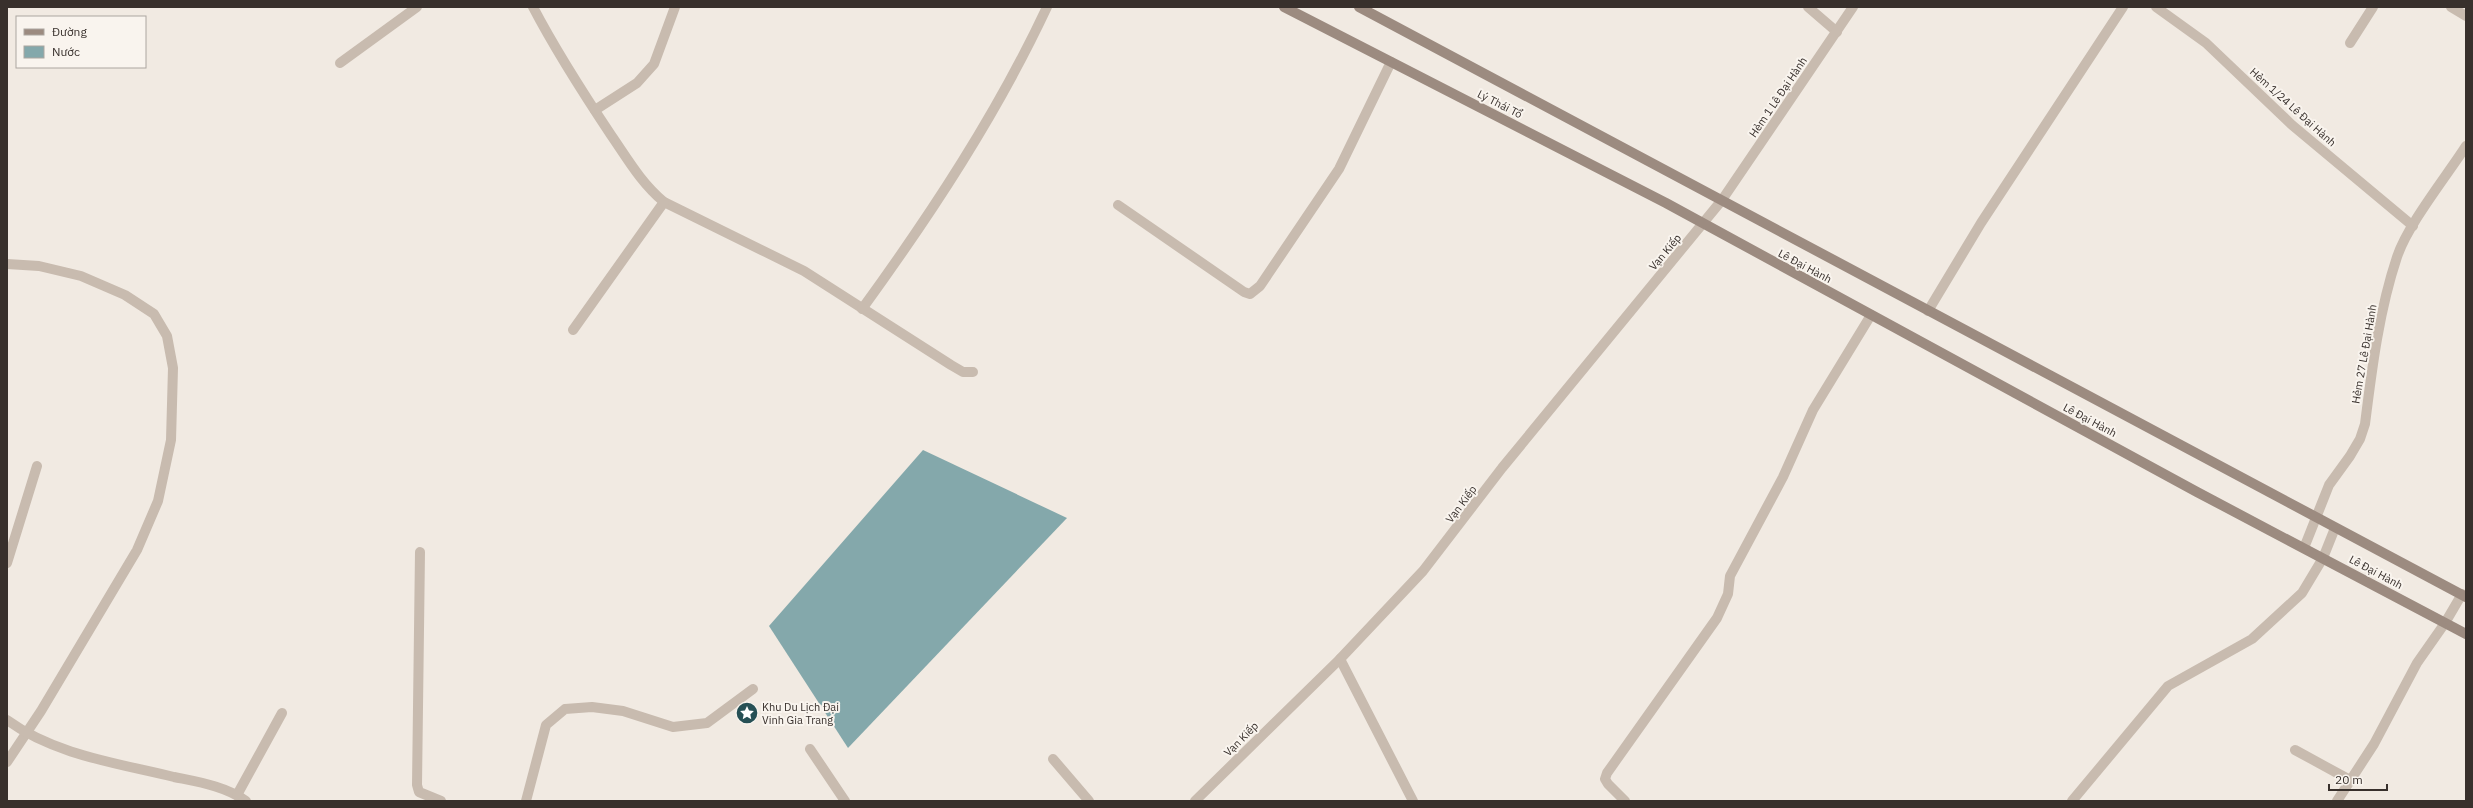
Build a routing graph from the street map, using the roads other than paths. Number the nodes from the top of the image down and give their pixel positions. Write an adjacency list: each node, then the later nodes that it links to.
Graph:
1 (417, 7): 17 (street)
2 (533, 7): 18 (street)
3 (675, 7): 18 (street)
4 (1047, 7): 26 (street)
5 (1284, 7): 16 (main road, Lý Thái Tổ)
6 (1359, 7): 20 (main road, Lý Thái Tổ)
7 (1808, 7): 14 (street)
8 (1853, 7): 14 (street, Hẻm 1 Lê Đại Hành)
9 (2123, 7): 27 (street)
10 (2156, 7): 24 (street, Hẻm 1/24 Lê Đại Hành)
11 (2373, 7): 15 (street)
12 (2451, 7): 13 (street)
13 (2466, 16)
14 (1837, 32): 20 (street, Hẻm 1 Lê Đại Hành)
15 (2350, 43)
16 (1390, 62): 22 (street); 23 (main road, Lý Thái Tổ)
17 (340, 63)
18 (595, 110): 21 (street)
19 (2466, 146): 24 (street, Hẻm 27 Lê Đại Hành)
20 (1722, 200): 23 (street, Vạn Kiếp); 27 (main road, Lê Đại Hành)
21 (664, 202): 26 (street); 29 (street)
22 (1118, 205)
23 (1703, 225): 28 (main road, Lê Đại Hành); 41 (street, Vạn Kiếp)
24 (2413, 226): 32 (street, Hẻm 27 Lê Đại Hành)
25 (7, 264): 45 (street)
26 (862, 309): 30 (street)
27 (1928, 311): 32 (main road, Lê Đại Hành)
28 (1871, 315): 34 (main road, Lê Đại Hành); 58 (street)
29 (573, 330)
30 (974, 372)
31 (37, 466): 37 (street)
32 (2317, 519): 33 (main road, Lê Đại Hành); 34 (street, Hẻm 27 Lê Đại Hành)
33 (2335, 528): 36 (street); 38 (main road, Lê Đại Hành)
34 (2304, 548): 36 (main road, Lê Đại Hành)
35 (420, 552): 52 (street)
36 (2322, 558): 39 (main road, Lê Đại Hành); 59 (street)
37 (7, 563)
38 (2464, 596): 39 (street)
39 (2445, 623): 40 (main road, Lê Đại Hành); 50 (street)
40 (2466, 634)
41 (1340, 659): 56 (street, Vạn Kiếp); 57 (street)
42 (753, 689): 53 (street)
43 (282, 713): 51 (street)
44 (7, 720): 45 (street)
45 (26, 734): 49 (street); 51 (street)
46 (810, 749): 54 (street)
47 (2295, 750): 50 (street)
48 (1053, 759): 55 (street)
49 (7, 762)
50 (2350, 780): 60 (street)
51 (241, 798)
52 (441, 801)
53 (526, 801)
54 (845, 801)
55 (1089, 801)
56 (1195, 801)
57 (1413, 801)
58 (1625, 801)
59 (2072, 801)
60 (2337, 801)

